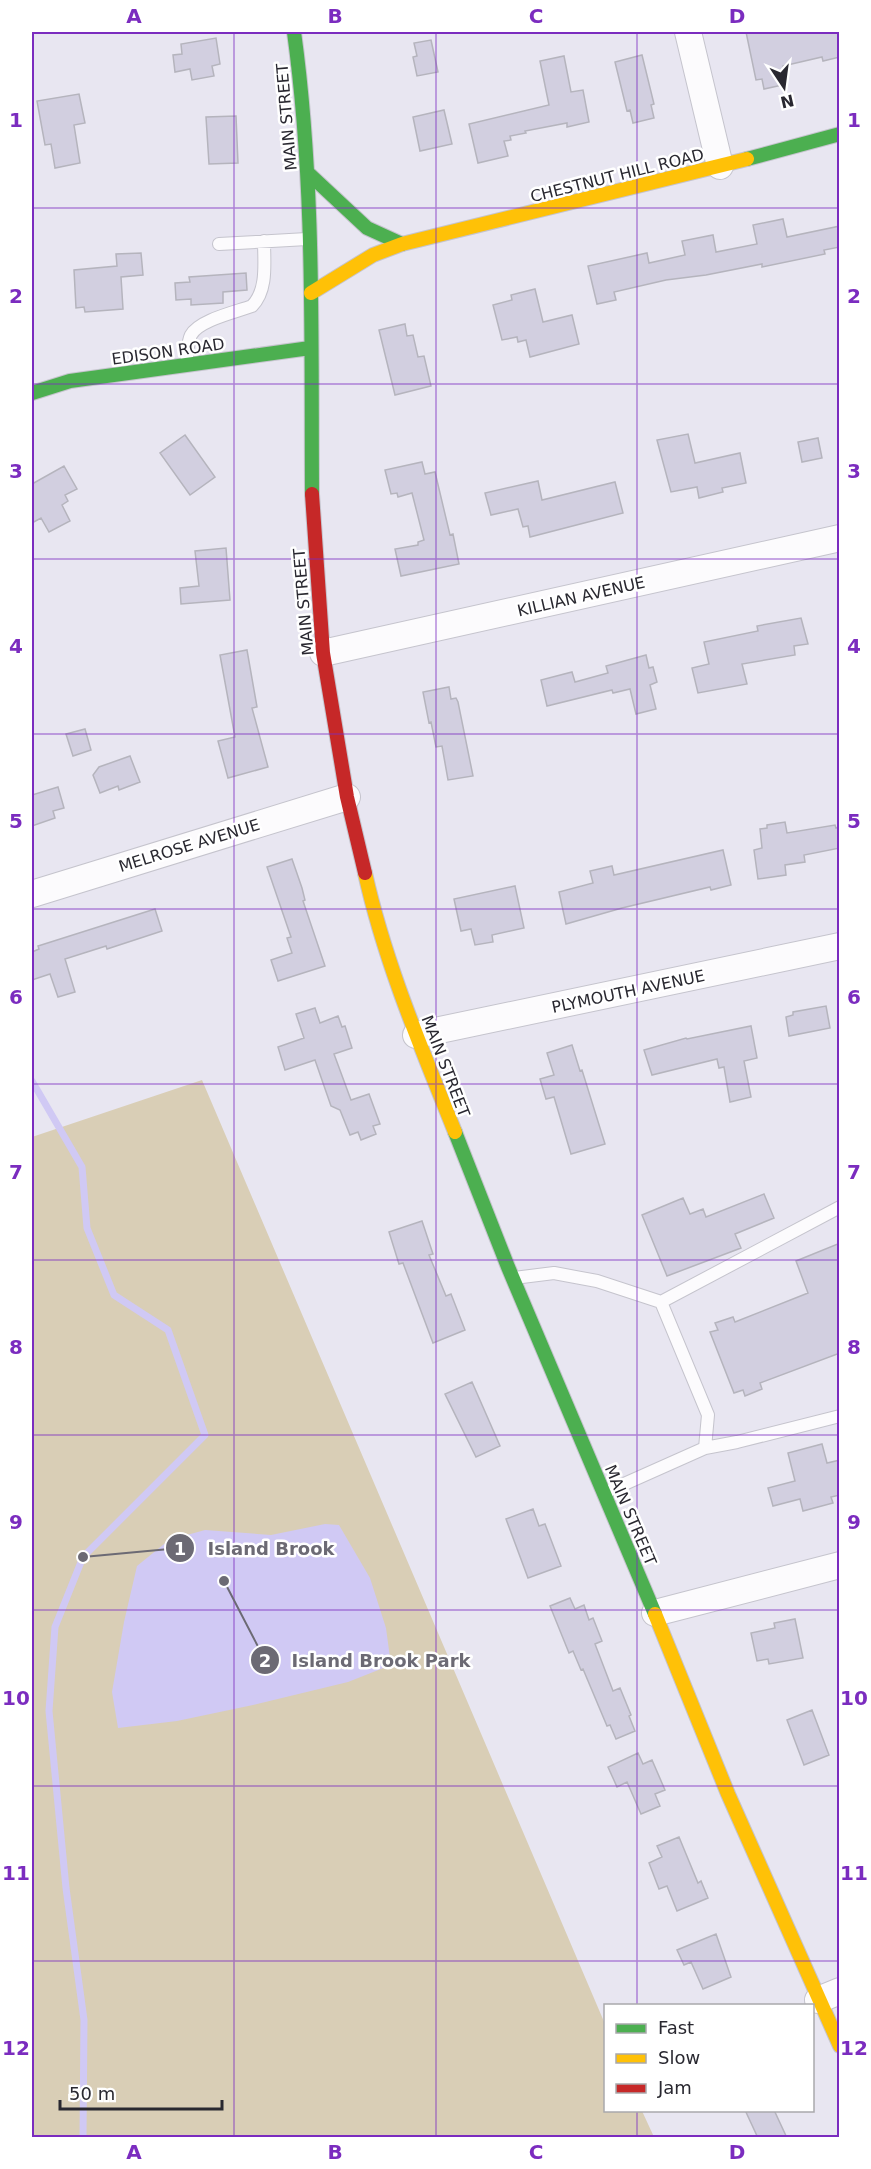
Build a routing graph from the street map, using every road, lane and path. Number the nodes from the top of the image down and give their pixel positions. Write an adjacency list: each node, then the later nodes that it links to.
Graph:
1 (294, 32): 5 (main road, MAIN STREET)
2 (688, 32): 4 (street)
3 (840, 134): 4 (main road, CHESTNUT HILL ROAD)
4 (720, 166): 9 (main road, CHESTNUT HILL ROAD)
5 (307, 172): 6 (main road, MAIN STREET); 9 (main road)
6 (310, 239): 7 (lane); 10 (main road, MAIN STREET)
7 (264, 241): 8 (lane); 12 (lane)
8 (219, 244)
9 (402, 244): 10 (main road, CHESTNUT HILL ROAD)
10 (311, 293): 11 (main road, MAIN STREET)
11 (310, 348): 12 (main road, EDISON ROAD); 15 (main road, MAIN STREET)
12 (186, 365): 13 (main road, EDISON ROAD)
13 (32, 393)
14 (840, 538): 15 (street, KILLIAN AVENUE)
15 (323, 653): 16 (main road, MAIN STREET)
16 (347, 797): 17 (street, MELROSE AVENUE); 19 (main road, MAIN STREET)
17 (32, 894)
18 (840, 946): 19 (street, PLYMOUTH AVENUE)
19 (416, 1035): 21 (main road, MAIN STREET)
20 (840, 1207): 22 (lane)
21 (513, 1278): 22 (lane); 25 (main road, MAIN STREET)
22 (661, 1302): 24 (lane)
23 (840, 1416): 24 (lane)
24 (705, 1448): 25 (lane)
25 (604, 1494): 27 (main road, MAIN STREET)
26 (840, 1564): 27 (street)
27 (655, 1613): 28 (main road, MAIN STREET)
28 (829, 1995): 29 (main road, MAIN STREET)
29 (840, 2046)

